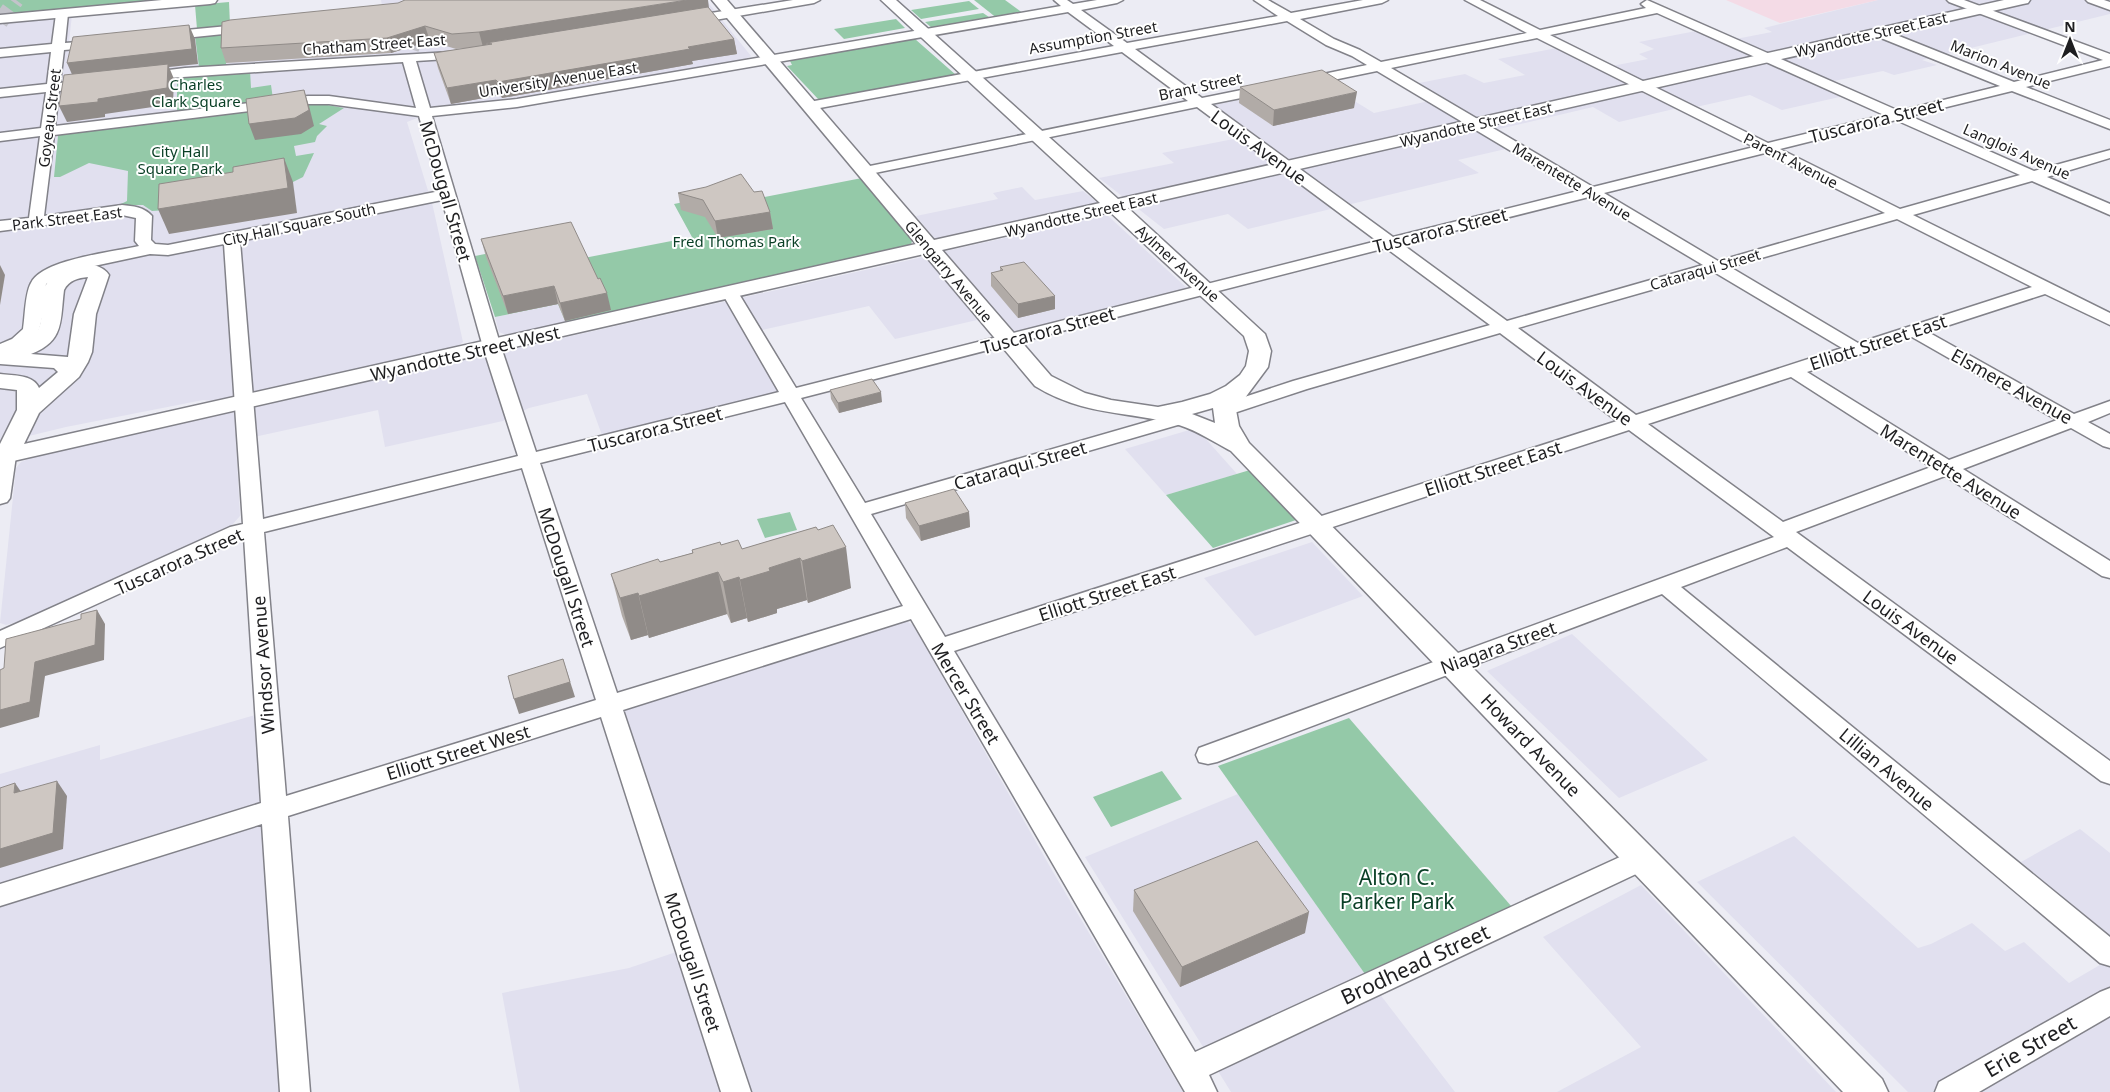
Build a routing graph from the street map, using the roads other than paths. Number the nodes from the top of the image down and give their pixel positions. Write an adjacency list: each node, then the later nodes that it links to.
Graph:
1 (210, 0): 17 (main road)
2 (719, 0): 18 (main road, Glengarry Avenue)
3 (814, 0): 18 (street)
4 (888, 0): 23 (main road, Aylmer Avenue)
5 (1117, 0): 13 (street, University Avenue East)
6 (1260, 0): 19 (street, Marentette Avenue)
7 (1382, 0): 19 (street, Assumption Street)
8 (1471, 0): 25 (street, Parent Avenue)
9 (1637, 0): 15 (street, Langlois Avenue)
10 (1953, 0): 16 (street)
11 (2023, 0): 16 (main road, Wyandotte Street East)
12 (2092, 0): 14 (street)
13 (1066, 4): 23 (street, University Avenue East); 29 (street, Louis Avenue)
14 (2110, 6)
15 (1659, 10): 25 (street, Brant Street); 32 (street, Langlois Avenue)
16 (1979, 10): 24 (main road, Wyandotte Street East); 35 (street)
17 (62, 14): 20 (main road); 28 (street, Goyeau Street)
18 (731, 14): 21 (street); 34 (main road, Glengarry Avenue)
19 (1289, 17): 29 (street, Assumption Street); 36 (street, Marentette Avenue)
20 (0, 19)
21 (670, 23)
22 (257, 27): 26 (street)
23 (924, 33): 34 (street, University Avenue East); 37 (main road, Aylmer Avenue)
24 (1880, 33): 32 (main road, Wyandotte Street East); 41 (street, Marion Avenue)
25 (1539, 34): 36 (street, Brant Street); 40 (street, Parent Avenue)
26 (152, 38)
27 (112, 42): 28 (street)
28 (58, 47): 30 (street); 42 (street, Goyeau Street)
29 (1124, 48): 37 (street, Assumption Street); 45 (street, Louis Avenue)
30 (0, 53)
31 (474, 54): 33 (street, Chatham Street East)
32 (1767, 58): 40 (main road, Wyandotte Street East); 49 (street, Langlois Avenue)
33 (409, 59): 38 (street, Chatham Street East); 43 (street, McDougall Street)
34 (770, 60): 47 (main road, Glengarry Avenue); 48 (street, University Avenue East)
35 (2110, 60): 41 (street, Tuscarora Street)
36 (1378, 67): 45 (street, Brant Street); 50 (street, Marentette Avenue)
37 (971, 76): 47 (street, Assumption Street); 54 (main road, Aylmer Avenue)
38 (136, 78)
39 (106, 81): 42 (street)
40 (1643, 86): 50 (main road, Wyandotte Street East); 55 (street, Parent Avenue)
41 (2013, 86): 49 (street, Tuscarora Street); 51 (street, Marion Avenue)
42 (53, 87): 44 (street); 52 (street, Goyeau Street)
43 (417, 92): 46 (street); 48 (street, McDougall Street)
44 (0, 93)
45 (1200, 103): 54 (street, Brant Street); 57 (street, Louis Avenue)
46 (365, 106): 48 (street, University Avenue East); 52 (street, University Avenue East)
47 (809, 106): 58 (main road, Glengarry Avenue)
48 (424, 113): 61 (street, McDougall Street)
49 (1896, 116): 55 (street, Tuscarora Street); 59 (street, Langlois Avenue)
50 (1476, 124): 57 (main road, Wyandotte Street East); 60 (street, Marentette Avenue)
51 (2110, 125)
52 (48, 131): 53 (street, University Avenue East); 65 (street, Goyeau Street)
53 (0, 136)
54 (1037, 136): 58 (street, Brant Street); 62 (main road, Aylmer Avenue)
55 (1767, 148): 60 (street, Tuscarora Street); 64 (street, Parent Avenue)
56 (2110, 154): 59 (street, Cataraqui Street)
57 (1286, 167): 62 (main road, Wyandotte Street East); 68 (street, Louis Avenue)
58 (865, 171): 69 (main road, Glengarry Avenue)
59 (2032, 176): 63 (street, Langlois Avenue); 64 (street, Cataraqui Street)
60 (1592, 192): 68 (street, Tuscarora Street); 71 (street, Marentette Avenue)
61 (447, 194): 67 (street, City Hall Square South); 79 (street, McDougall Street)
62 (1115, 206): 69 (main road, Wyandotte Street East); 73 (main road, Aylmer Avenue)
63 (2110, 210)
64 (1898, 214): 71 (street, Cataraqui Street); 72 (street, Parent Avenue)
65 (36, 221): 66 (street, Park Street East); 70 (street, Park Street East)
66 (0, 226)
67 (232, 238): 70 (street, City Hall Square South); 89 (street, Windsor Avenue)
68 (1389, 243): 73 (street, Tuscarora Street); 76 (street, Louis Avenue)
69 (930, 248): 74 (main road, Wyandotte Street West); 78 (main road, Glengarry Avenue)
70 (150, 249): 80 (street, City Hall Square South)
71 (1716, 266): 76 (street, Cataraqui Street); 81 (street, Marentette Avenue)
72 (2046, 288): 75 (street, Parent Avenue); 77 (street, Elliott Street East)
73 (1206, 289): 78 (street, Tuscarora Street); 86 (main road, Aylmer Avenue)
74 (730, 293): 79 (main road, Wyandotte Street West); 88 (street, Mercer Street)
75 (2110, 320)
76 (1503, 327): 87 (street, Cataraqui Street); 96 (street, Louis Avenue)
77 (1914, 331): 81 (street, Elliott Street East); 95 (street, Elsmere Avenue)
78 (1008, 341): 88 (street, Tuscarora Street); 93 (main road, Glengarry Avenue)
79 (492, 347): 89 (main road, Wyandotte Street West); 100 (street, McDougall Street)
80 (0, 350)
81 (1856, 350): 83 (street, Elliott Street East)
82 (0, 357): 84 (main road); 84 (main road)
83 (1792, 370): 96 (street, Elliott Street East); 101 (street, Marentette Avenue)
84 (71, 372): 91 (main road)
85 (0, 381): 91 (main road)
86 (1244, 383): 87 (street, Cataraqui Street); 92 (main road); 93 (main road)
87 (1300, 385): 92 (street, Cataraqui Street)
88 (790, 395): 100 (street, Tuscarora Street); 103 (street, Mercer Street)
89 (244, 403): 99 (main road, Wyandotte Street West); 105 (street, Windsor Avenue)
90 (2110, 407): 95 (street, Niagara Street)
91 (29, 410): 99 (main road)
92 (1224, 410): 98 (main road, Howard Avenue)
93 (1139, 411): 94 (main road, Glengarry Avenue)
94 (1181, 418): 98 (main road, Glengarry Avenue); 103 (street, Cataraqui Street)
95 (2073, 421): 97 (street, Elsmere Avenue); 101 (street, Niagara Street)
96 (1632, 422): 104 (street, Elliott Street East); 106 (street, Louis Avenue)
97 (2110, 442)
98 (1240, 447): 104 (main road, Howard Avenue)
99 (2, 455): 102 (street)
100 (529, 460): 105 (street, Tuscarora Street); 113 (street, McDougall Street)
101 (1947, 468): 106 (street, Niagara Street); 107 (street, Marentette Avenue)
102 (0, 498)
103 (859, 511): 109 (street, Mercer Street)
104 (1316, 525): 111 (street, Elliott Street East); 112 (main road, Howard Avenue)
105 (253, 528): 110 (street, Tuscarora Street); 116 (street, Windsor Avenue)
106 (1784, 535): 108 (street, Niagara Street); 115 (street, Louis Avenue)
107 (2110, 572)
108 (1665, 585): 112 (street, Niagara Street); 119 (street, Lillian Avenue)
109 (917, 609): 111 (street, Mercer Street); 113 (street, Elliott Street West)
110 (0, 640)
111 (940, 647): 121 (street, Mercer Street)
112 (1451, 664): 114 (street, Niagara Street); 117 (main road, Howard Avenue)
113 (609, 705): 116 (street, Elliott Street West); 123 (street, McDougall Street)
114 (1208, 754)
115 (2110, 774)
116 (274, 810): 118 (street, Elliott Street West); 122 (street, Windsor Avenue)
117 (1642, 859): 121 (street, Brodhead Street); 124 (main road, Howard Avenue)
118 (0, 895)
119 (2110, 954)
120 (2110, 1001): 125 (street, Erie Street)
121 (1196, 1080)
122 (295, 1092)
123 (736, 1092)
124 (1869, 1092)
125 (1950, 1092)

